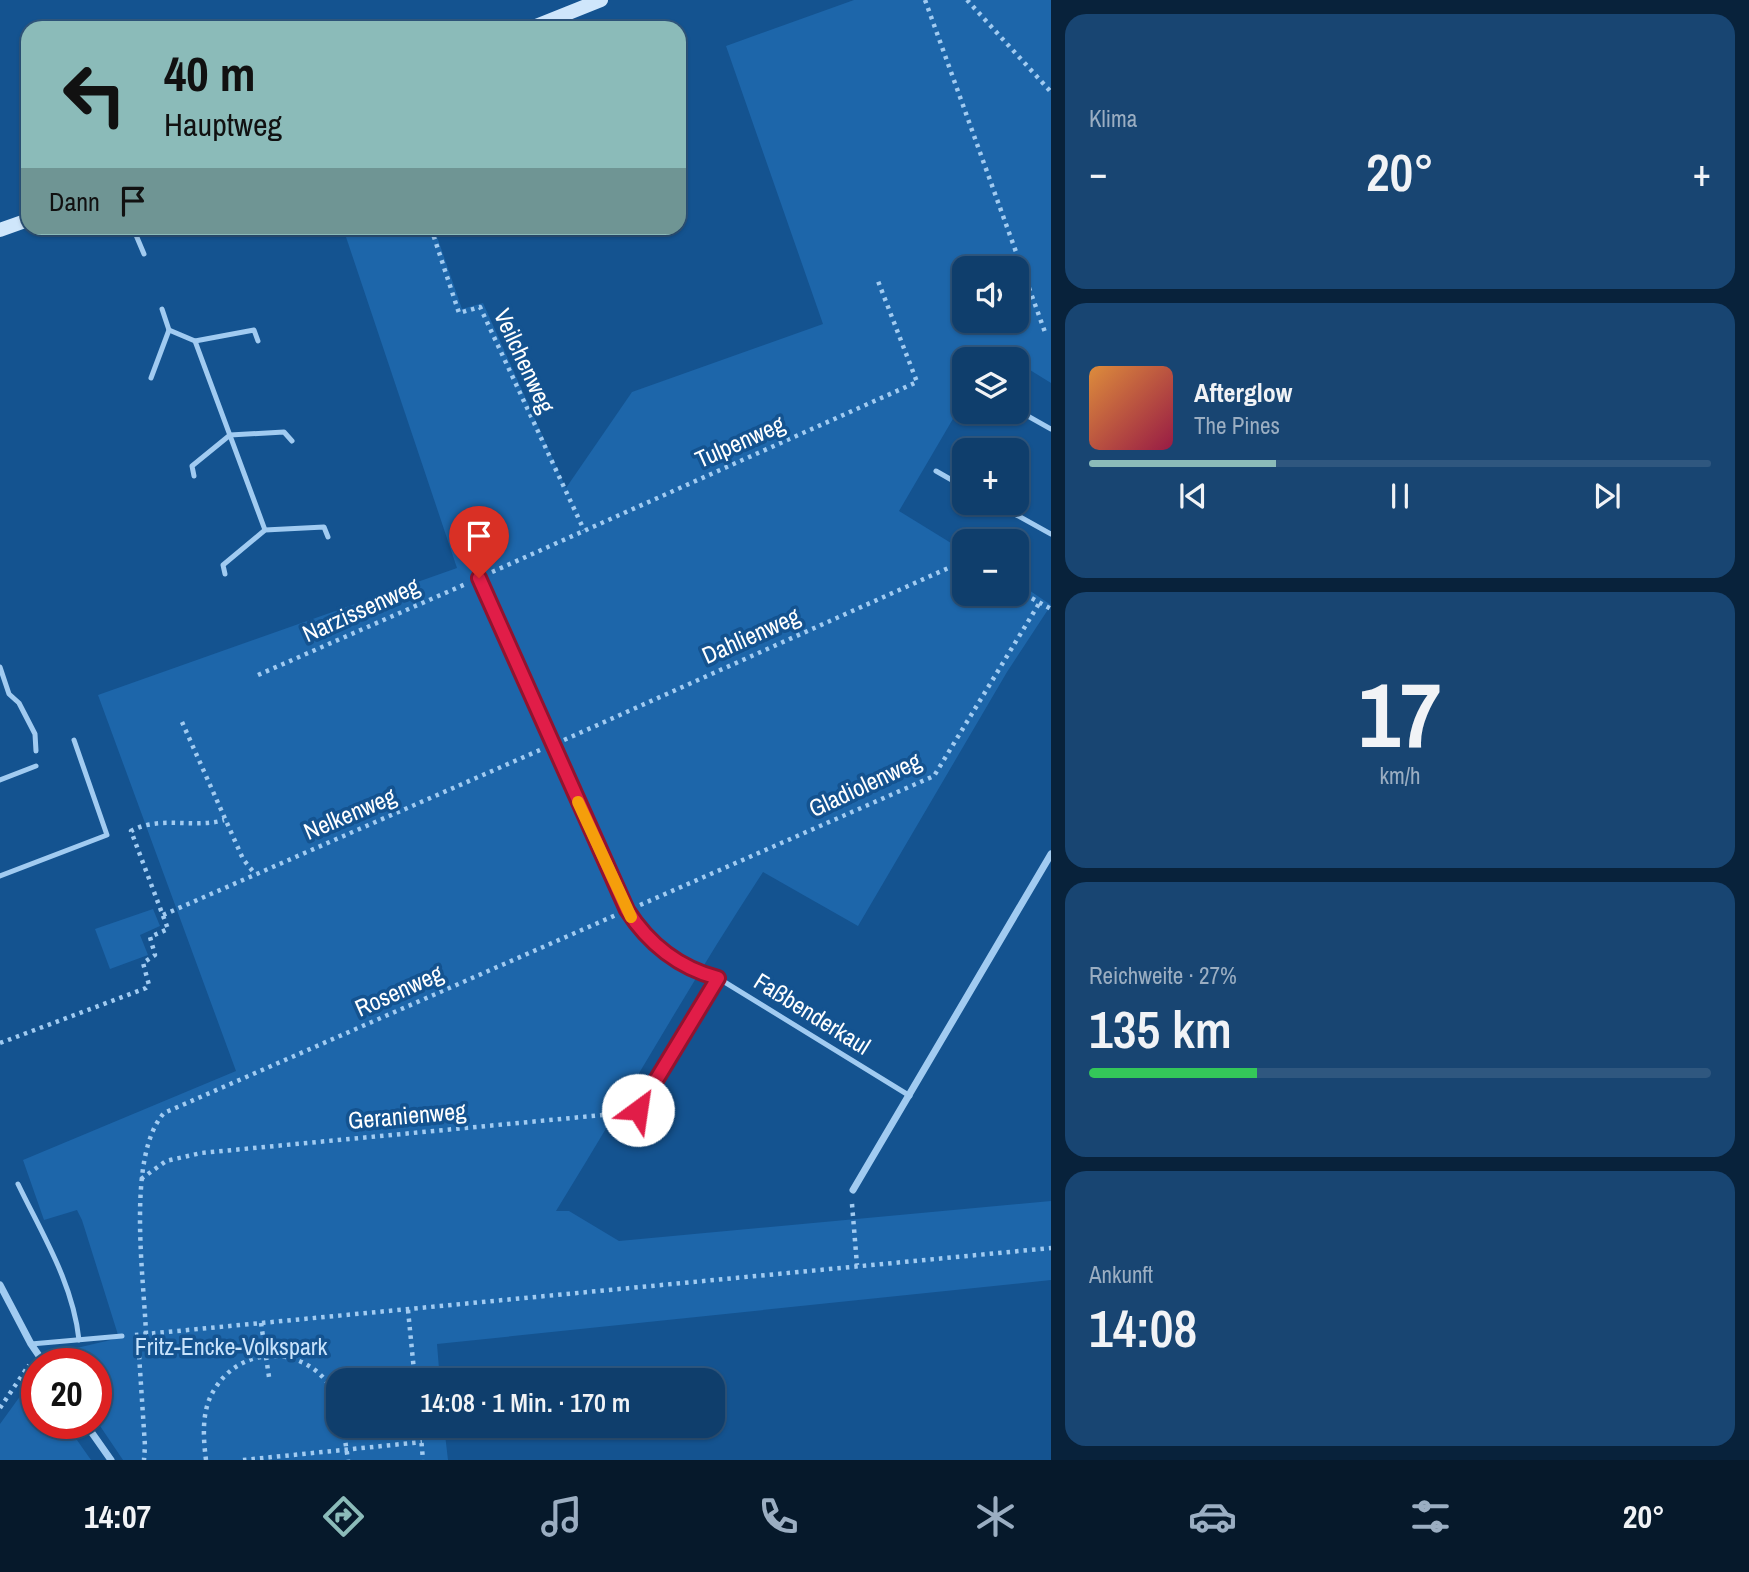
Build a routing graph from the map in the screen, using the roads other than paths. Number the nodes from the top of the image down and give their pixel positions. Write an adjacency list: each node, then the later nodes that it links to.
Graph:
1 (601, 0): 2 (main road)
2 (548, 21)
3 (21, 222): 4 (main road)
4 (0, 230)
5 (136, 235): 6 (lane)
6 (144, 254)
7 (162, 309): 8 (lane)
8 (169, 330): 9 (lane); 11 (lane)
9 (195, 341): 10 (lane); 14 (lane)
10 (258, 341)
11 (151, 378)
12 (1029, 417): 13 (lane)
13 (1051, 429)
14 (230, 435): 15 (lane); 17 (lane); 20 (lane)
15 (292, 441)
16 (936, 471): 18 (lane)
17 (194, 476)
18 (952, 480)
19 (1017, 515): 21 (lane)
20 (265, 530): 22 (lane); 23 (lane)
21 (1051, 534)
22 (328, 537)
23 (225, 574)
24 (479, 578): 33 (lane)
25 (0, 667): 26 (lane)
26 (3, 683): 28 (lane)
27 (74, 740): 32 (lane)
28 (36, 751)
29 (36, 766): 30 (lane)
30 (0, 780)
31 (1051, 854): 34 (street)
32 (0, 876)
33 (718, 978): 34 (lane, Faßbenderkaul); 35 (lane, Faßbenderkaul)
34 (910, 1096): 37 (street)
35 (638, 1110)
36 (18, 1184): 40 (lane)
37 (853, 1190)
38 (0, 1285): 41 (street)
39 (121, 1336): 40 (lane)
40 (79, 1340): 41 (lane)
41 (31, 1345): 42 (street)
42 (33, 1348)
43 (96, 1439): 44 (street)
44 (111, 1460)

